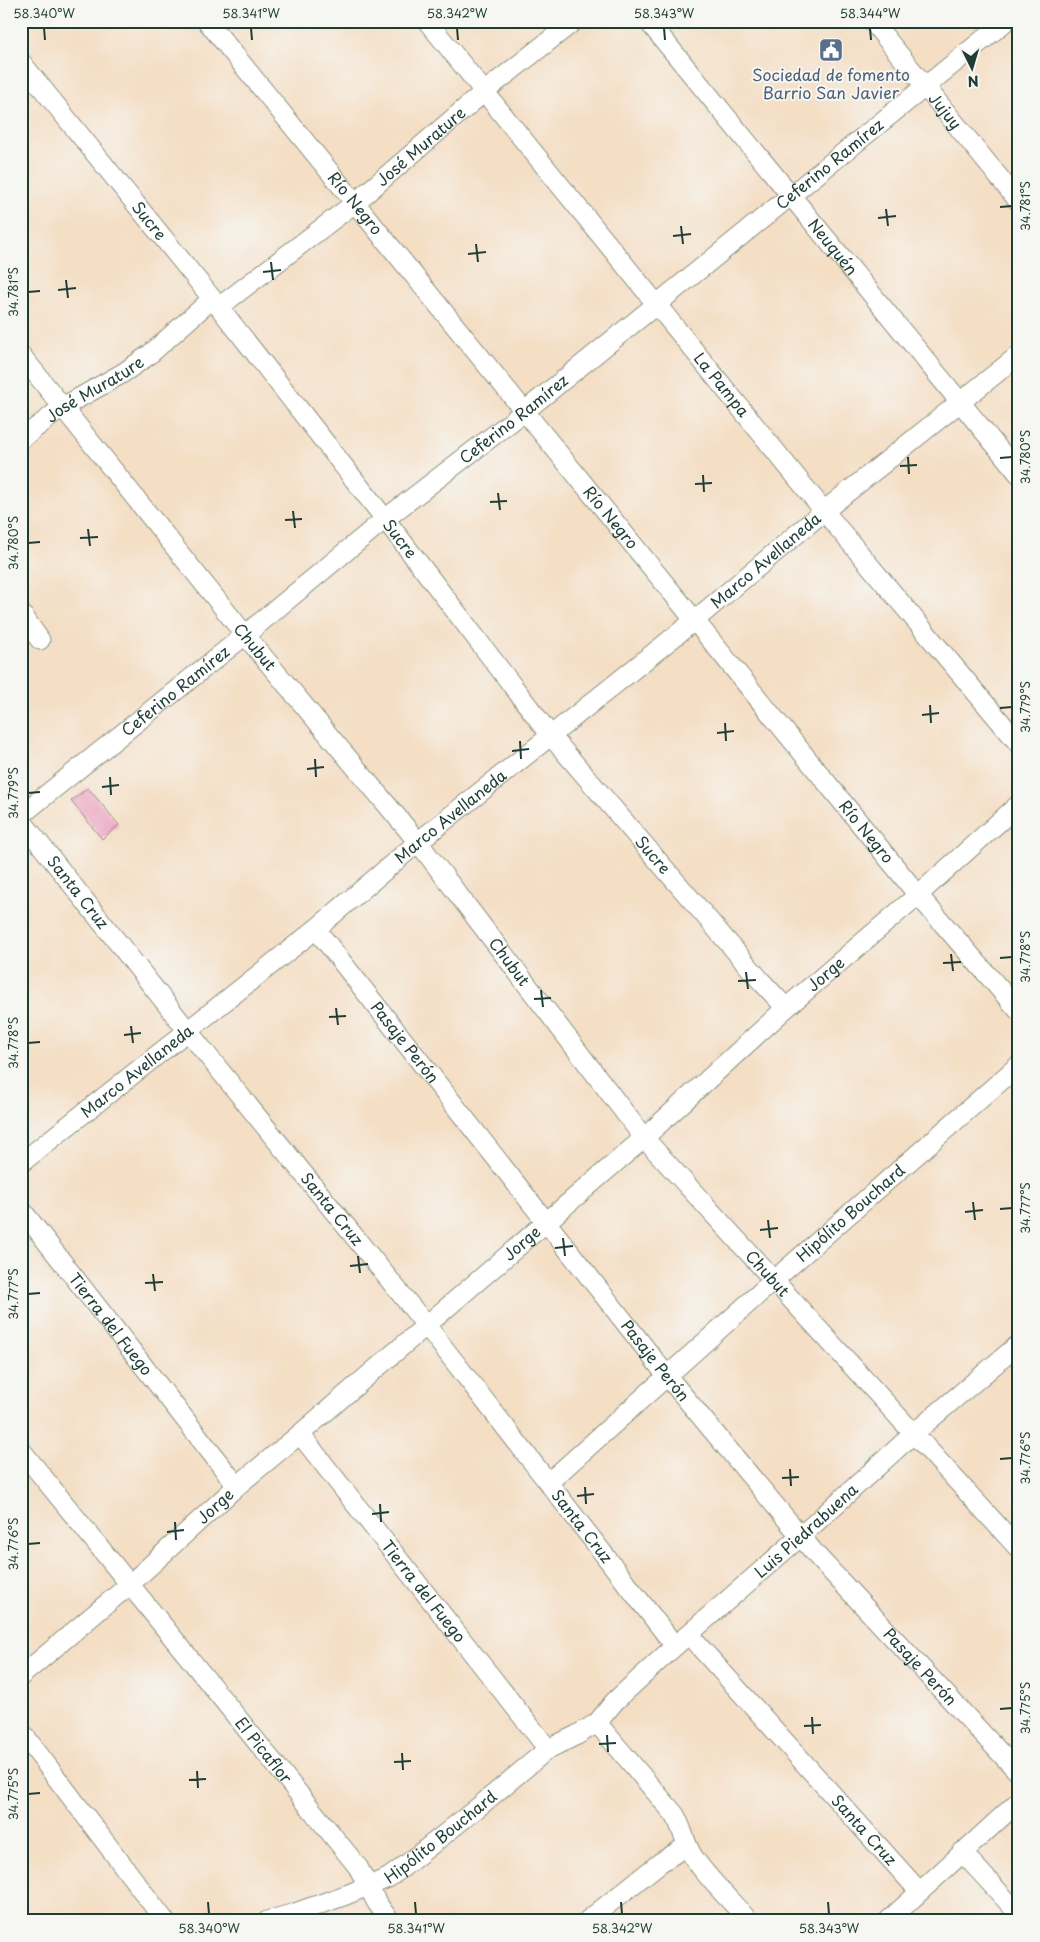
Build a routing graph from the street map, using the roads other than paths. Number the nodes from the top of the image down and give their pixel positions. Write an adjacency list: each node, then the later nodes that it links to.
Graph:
1 (207, 21): 11 (street, Río Negro)
2 (427, 21): 9 (street, La Pampa)
3 (574, 21): 9 (street, José Murature)
4 (648, 21): 10 (street, Neuquén)
5 (872, 21): 8 (street, Jujuy)
6 (1006, 21): 8 (street, Ceferino Ramírez)
7 (21, 62): 13 (street, Sucre)
8 (926, 88): 10 (street, Ceferino Ramírez); 12 (street, Jujuy)
9 (484, 92): 11 (street, José Murature); 14 (street, La Pampa)
10 (791, 194): 14 (street, Ceferino Ramírez); 17 (street, Neuquén)
11 (356, 202): 13 (street, José Murature); 19 (street, Río Negro)
12 (1019, 202)
13 (216, 303): 18 (street, José Murature); 23 (street, Sucre)
14 (657, 303): 19 (street, Ceferino Ramírez); 22 (street, La Pampa)
15 (21, 355): 18 (street, Chubut)
16 (1019, 355): 17 (street, Marco Avellaneda)
17 (960, 402): 21 (street, Neuquén); 22 (street, Marco Avellaneda)
18 (62, 407): 20 (street, José Murature); 26 (street, Chubut)
19 (525, 411): 23 (street, Ceferino Ramírez); 25 (street, Río Negro)
20 (21, 439)
21 (1019, 474)
22 (824, 511): 25 (street, Marco Avellaneda); 29 (street, La Pampa)
23 (385, 519): 26 (street, Ceferino Ramírez); 28 (street, Sucre)
24 (21, 613): 27 (street)
25 (695, 620): 28 (street, Marco Avellaneda); 34 (street, Río Negro)
26 (245, 635): 31 (street, Ceferino Ramírez); 33 (street, Chubut)
27 (40, 640)
28 (551, 736): 33 (street, Marco Avellaneda); 36 (street, Sucre)
29 (1019, 744)
30 (1019, 804): 34 (street, Jorge)
31 (21, 815)
32 (21, 820): 38 (street, Santa Cruz)
33 (418, 842): 35 (street, Marco Avellaneda); 40 (street, Chubut)
34 (918, 895): 36 (street, Jorge); 37 (street, Río Negro)
35 (316, 929): 38 (street, Marco Avellaneda); 43 (street, Pasaje Perón)
36 (786, 1008): 40 (street, Jorge)
37 (1019, 1011)
38 (188, 1030): 41 (street, Marco Avellaneda); 45 (street, Santa Cruz)
39 (1019, 1065): 44 (street, Hipólito Bouchard)
40 (644, 1138): 43 (street, Jorge); 44 (street, Chubut)
41 (21, 1163)
42 (21, 1210): 52 (street, Tierra del Fuego)
43 (546, 1223): 45 (street, Jorge); 47 (street, Pasaje Perón)
44 (773, 1281): 47 (street, Hipólito Bouchard); 49 (street, Chubut)
45 (426, 1325): 48 (street, Jorge); 51 (street, Santa Cruz)
46 (1019, 1344): 49 (street, Luis Piedrabuena)
47 (667, 1376): 51 (street, Hipólito Bouchard); 53 (street, Pasaje Perón)
48 (300, 1434): 52 (street, Jorge); 60 (street, Tierra del Fuego)
49 (913, 1434): 53 (street, Luis Piedrabuena); 54 (street, Chubut)
50 (21, 1450): 55 (street, El Picaflor)
51 (549, 1482): 56 (street, Santa Cruz)
52 (237, 1486): 55 (street, Jorge)
53 (801, 1536): 56 (street, Luis Piedrabuena); 61 (street, Pasaje Perón)
54 (1019, 1549)
55 (129, 1584): 57 (street, Jorge); 65 (street, El Picaflor)
56 (682, 1641): 58 (street, Luis Piedrabuena); 66 (street, Santa Cruz)
57 (21, 1676)
58 (597, 1723): 60 (street, Hipólito Bouchard); 63 (street)
59 (21, 1731): 68 (street)
60 (548, 1749): 65 (street, Hipólito Bouchard)
61 (1019, 1773)
62 (1019, 1801): 64 (street)
63 (687, 1846): 71 (street); 72 (street)
64 (962, 1852): 66 (street); 67 (street)
65 (368, 1887): 69 (street, Hipólito Bouchard); 70 (street, El Picaflor)
66 (919, 1891): 73 (street)
67 (1019, 1914)
68 (165, 1921)
69 (267, 1921)
70 (390, 1921)
71 (587, 1921)
72 (749, 1921)
73 (888, 1921)

